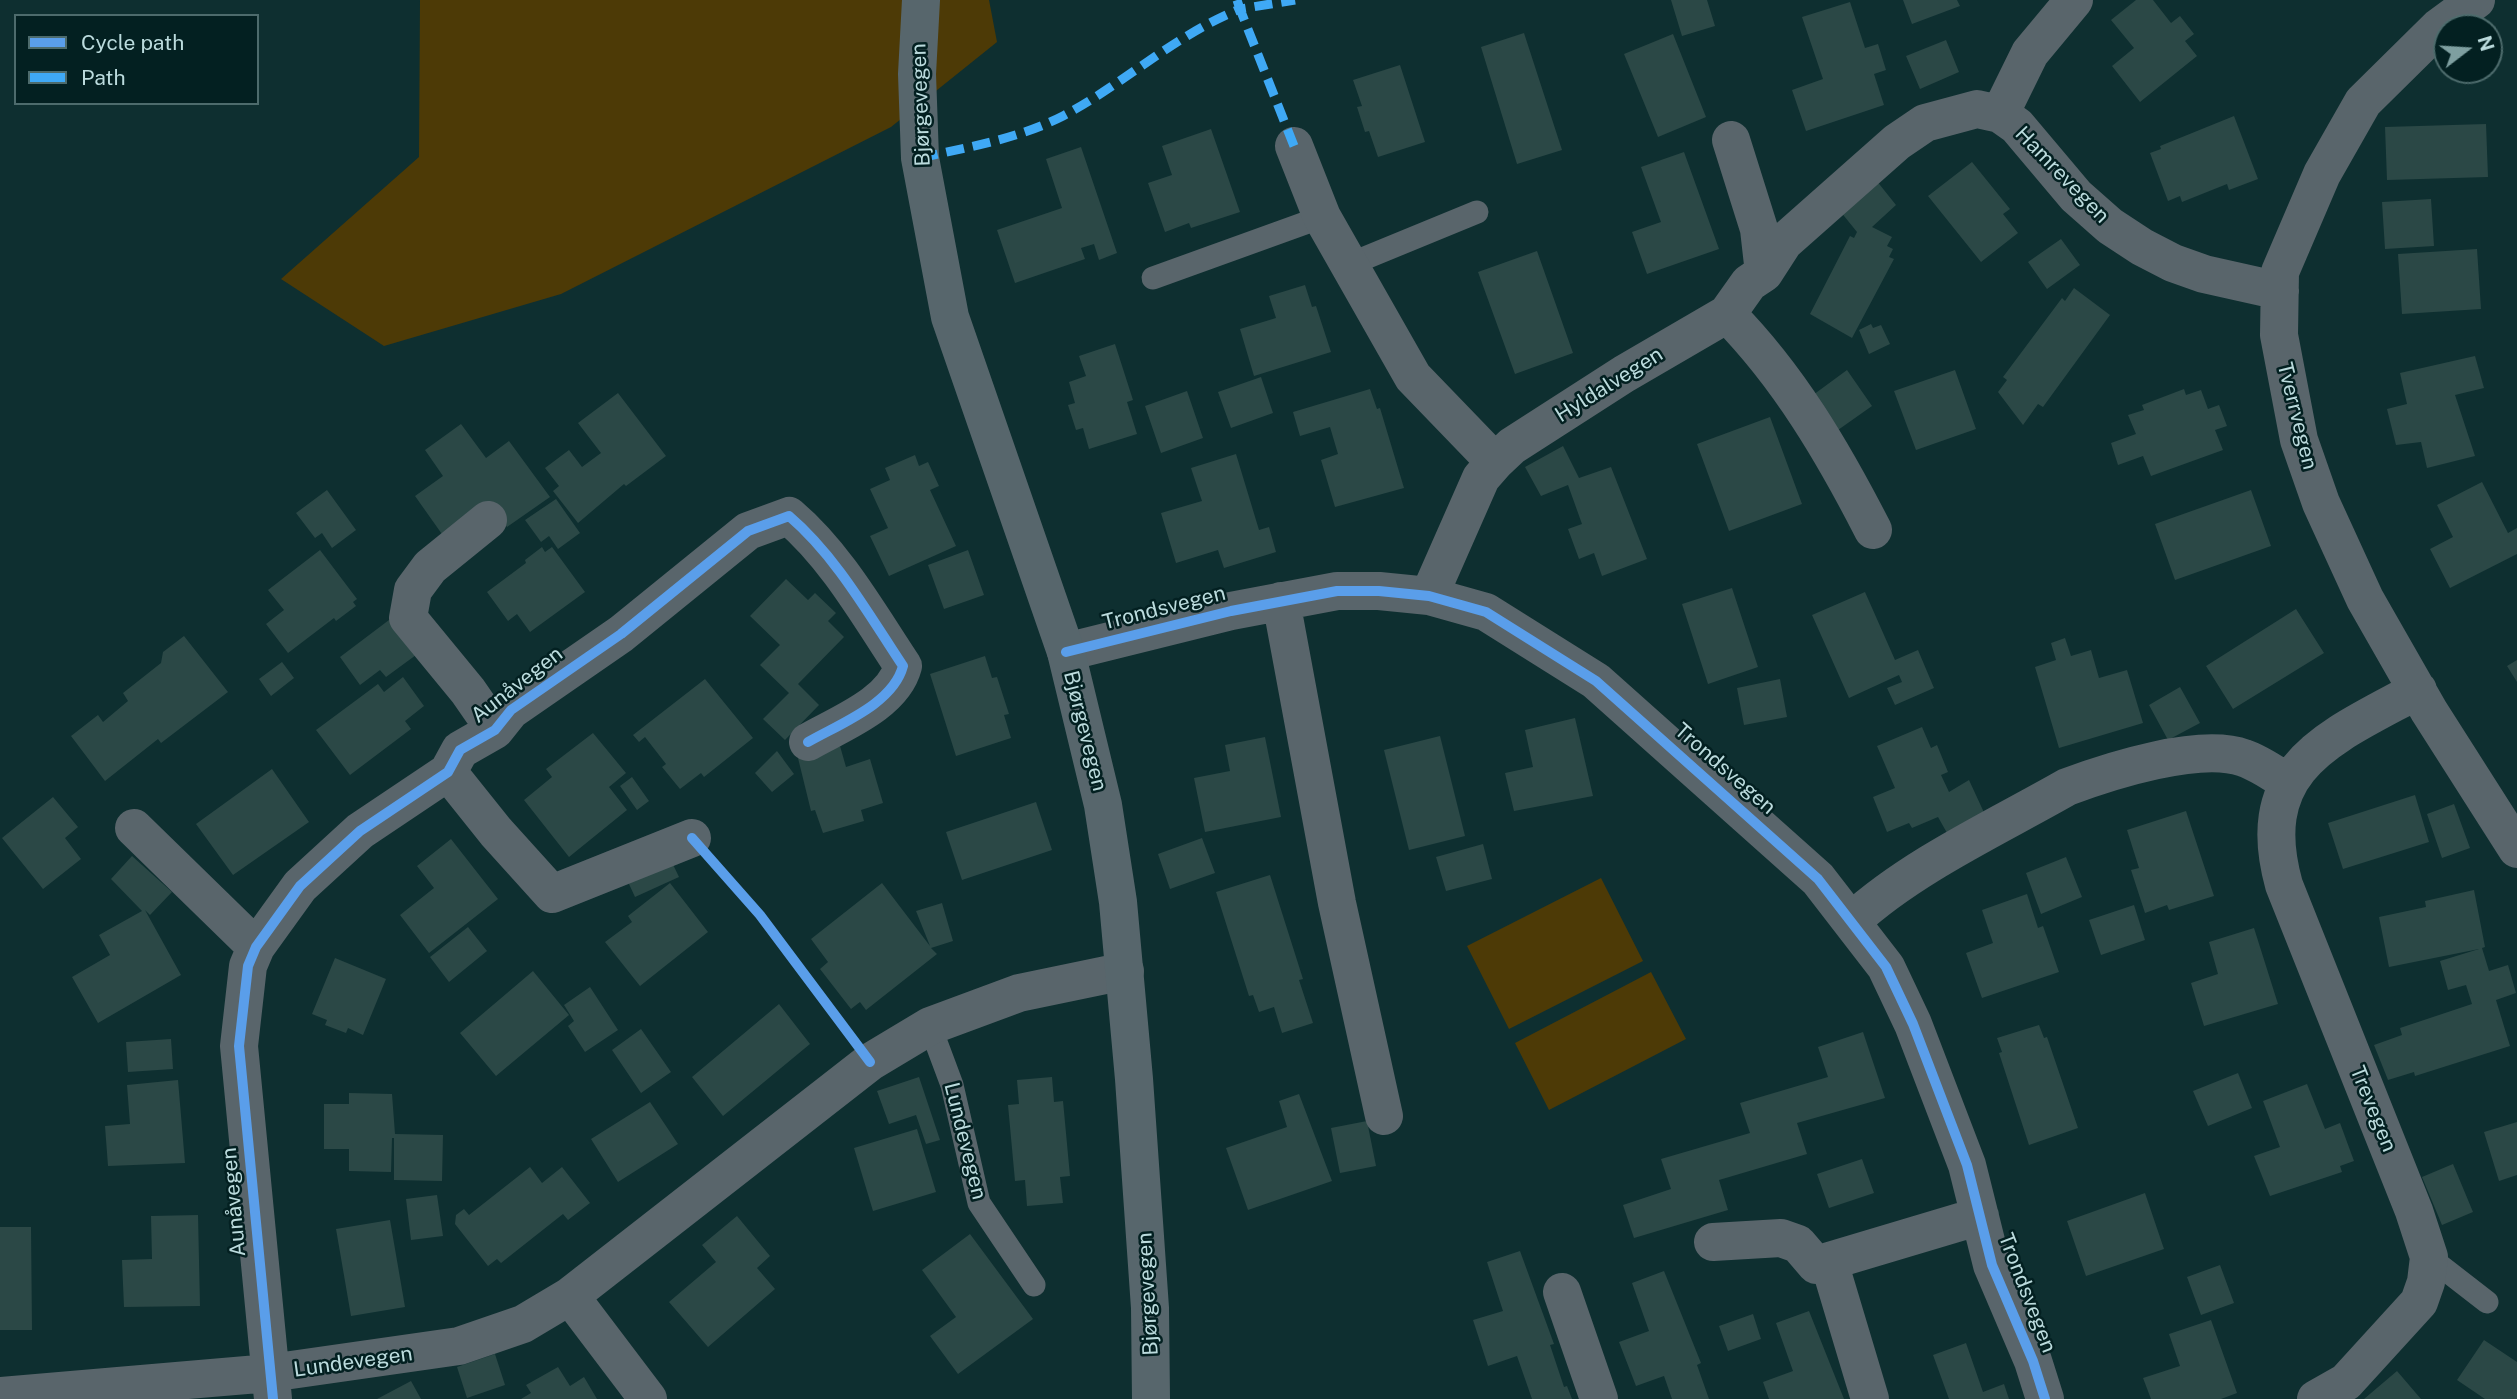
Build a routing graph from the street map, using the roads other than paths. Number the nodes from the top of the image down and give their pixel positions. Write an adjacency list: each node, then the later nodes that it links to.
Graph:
1 (921, 0): 20 (street, Bjørgevegen)
2 (2074, 0): 4 (street, Hamrevegen)
3 (2476, 0): 13 (street, Tverrvegen)
4 (2000, 114): 8 (street, Hamrevegen); 13 (street, Hamrevegen)
5 (1731, 140): 11 (street)
6 (1294, 146): 9 (street)
7 (1477, 212): 10 (lane)
8 (1818, 213): 11 (street, Hyldalvegen)
9 (1322, 218): 10 (street); 12 (lane)
10 (1348, 265): 15 (street)
11 (1764, 273): 14 (street, Hyldalvegen)
12 (1153, 278)
13 (2280, 291): 21 (street, Tverrvegen)
14 (1727, 314): 15 (street, Hyldalvegen); 17 (street)
15 (1495, 462): 18 (street, Hyldalvegen)
16 (488, 520): 22 (street, Aunåvegen)
17 (1873, 530)
18 (1429, 596): 19 (street, Trondsvegen); 29 (street, Trondsvegen)
19 (1281, 601): 20 (street, Trondsvegen); 33 (street)
20 (1066, 652): 31 (street, Bjørgevegen)
21 (2418, 690): 25 (street, Trevegen); 28 (street, Tverrvegen)
22 (495, 730): 23 (street, Aunåvegen); 24 (street, Aunåvegen)
23 (808, 742)
24 (448, 772): 27 (street); 30 (street, Aunåvegen)
25 (2287, 782): 29 (street); 36 (street, Trevegen)
26 (135, 828): 30 (street)
27 (692, 838)
28 (2517, 849)
29 (1853, 920): 34 (street, Trondsvegen)
30 (256, 947): 42 (street, Aunåvegen)
31 (1125, 971): 32 (street, Lundevegen); 45 (street, Bjørgevegen)
32 (930, 1026): 38 (lane, Lundevegen); 40 (street, Lundevegen)
33 (1384, 1116)
34 (1980, 1216): 37 (street, Trondsvegen); 48 (street, Trondsvegen)
35 (1713, 1242): 37 (street)
36 (2428, 1257): 41 (lane); 49 (street, Trevegen)
37 (1829, 1262): 47 (street)
38 (1034, 1285)
39 (1562, 1292): 46 (street)
40 (570, 1296): 42 (street, Lundevegen); 44 (street)
41 (2487, 1302)
42 (271, 1386): 43 (street, Lundevegen)
43 (0, 1396)
44 (648, 1399)
45 (1151, 1399)
46 (1599, 1399)
47 (1870, 1399)
48 (2045, 1399)
49 (2316, 1399)

